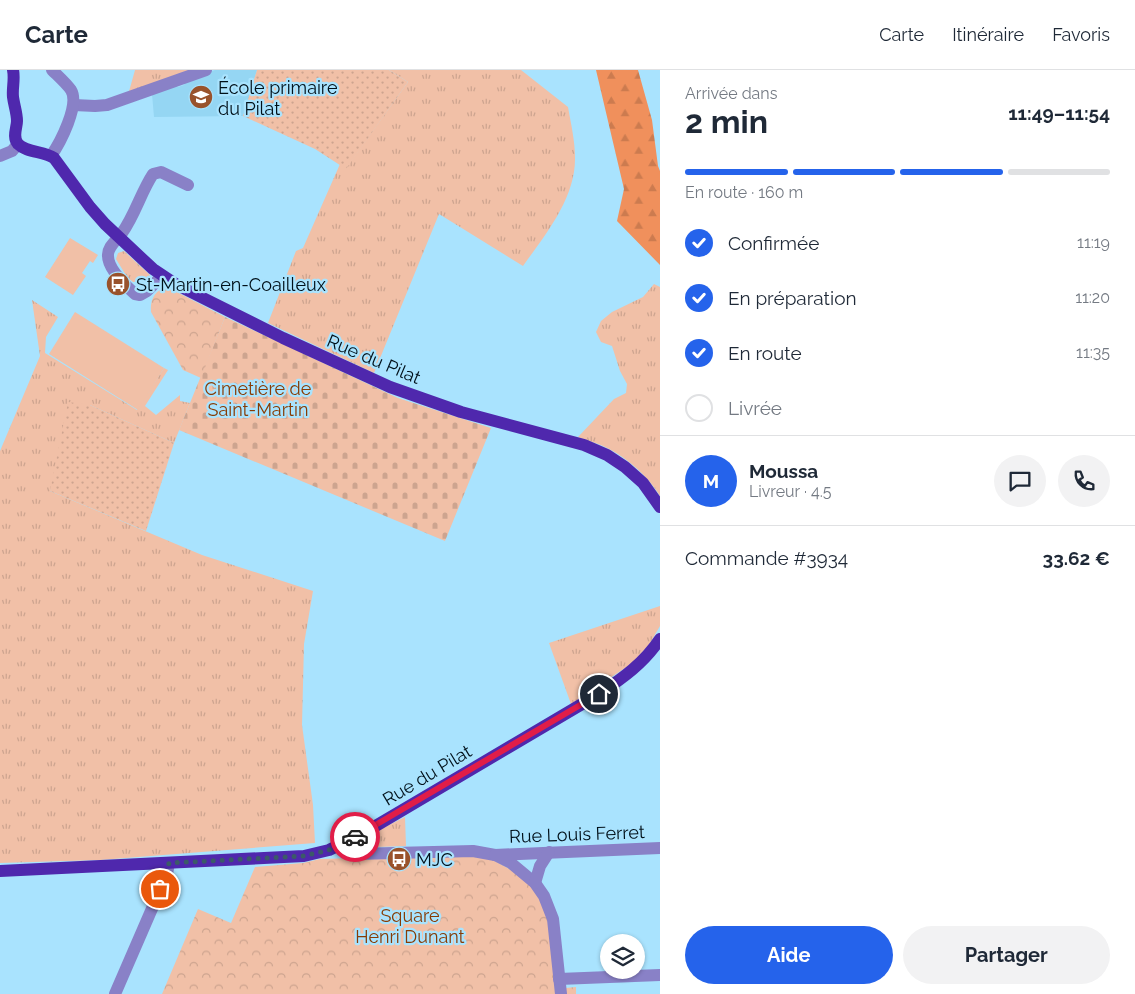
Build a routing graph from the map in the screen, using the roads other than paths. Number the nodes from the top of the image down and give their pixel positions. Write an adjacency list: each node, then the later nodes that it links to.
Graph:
1 (13, 70): 5 (main road)
2 (52, 70): 4 (street)
3 (206, 70): 4 (street)
4 (74, 105): 7 (street)
5 (18, 144): 6 (street); 7 (main road)
6 (0, 156)
7 (51, 156): 9 (main road, Rue du Pilat)
8 (188, 185): 9 (street)
9 (118, 238): 10 (main road, Rue du Pilat); 10 (street)
10 (162, 276): 11 (main road, Rue du Pilat)
11 (660, 508)
12 (660, 639): 13 (main road, Rue du Pilat)
13 (341, 845): 16 (street, Rue Louis Ferret); 17 (main road, Rue du Pilat)
14 (660, 848): 15 (street, Rue Louis Ferret)
15 (549, 852): 16 (street, Rue Louis Ferret); 19 (street)
16 (495, 854): 19 (street)
17 (169, 863): 18 (main road, Rue du Pilat); 22 (street)
18 (0, 871)
19 (535, 883): 21 (street)
20 (660, 974): 21 (street)
21 (560, 979): 23 (street)
22 (115, 994)
23 (560, 994)

